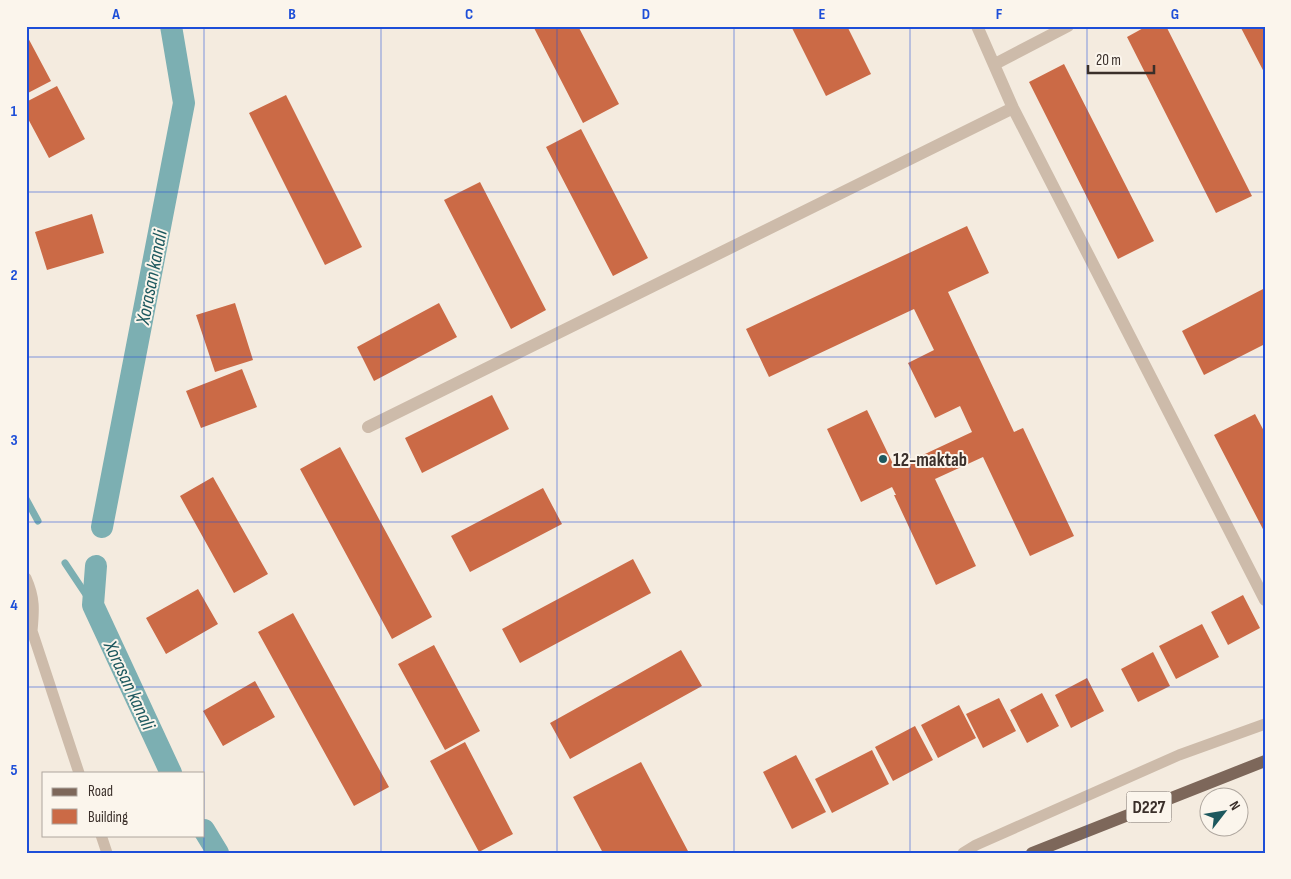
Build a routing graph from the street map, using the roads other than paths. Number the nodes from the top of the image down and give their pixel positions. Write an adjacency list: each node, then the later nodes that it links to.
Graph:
1 (977, 26): 3 (street)
2 (1068, 26): 3 (street)
3 (995, 64): 4 (street)
4 (1013, 108): 5 (street); 7 (street)
5 (368, 427)
6 (26, 578): 10 (lane)
7 (1265, 600)
8 (1265, 724): 13 (lane)
9 (1265, 761): 14 (main road, D227)
10 (79, 772)
11 (101, 836): 12 (lane)
12 (107, 853)
13 (963, 853)
14 (1032, 853)

